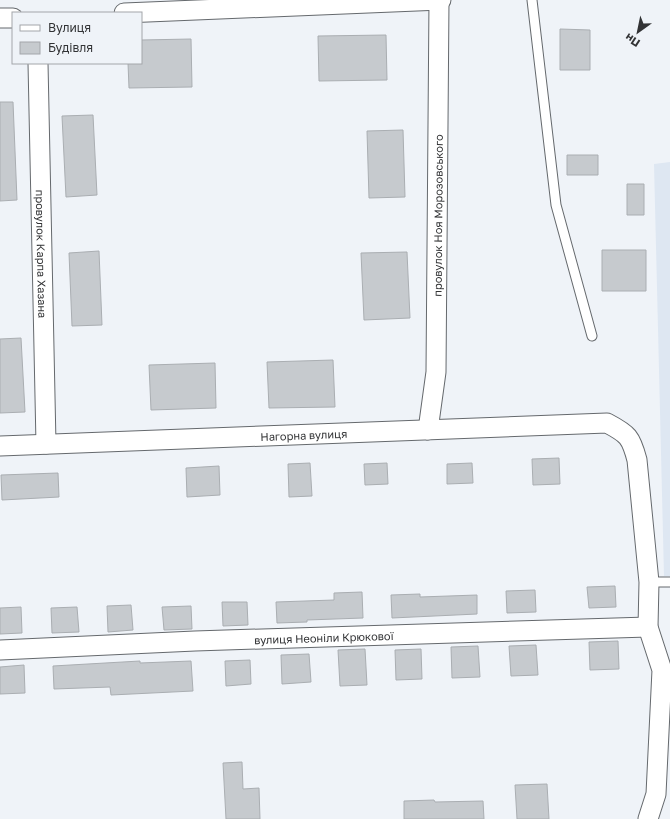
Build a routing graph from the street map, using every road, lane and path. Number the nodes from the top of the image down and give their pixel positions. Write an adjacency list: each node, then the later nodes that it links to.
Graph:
1 (440, 0): 3 (street); 8 (street, провулок Ноя Морозовського)
2 (532, 0): 7 (lane)
3 (142, 12)
4 (0, 18): 5 (street)
5 (12, 18)
6 (38, 64): 9 (street, провулок Карпа Хазана)
7 (592, 336)
8 (428, 430): 9 (street, Нагорна вулиця); 11 (street, Нагорна вулиця)
9 (46, 444): 10 (street, Нагорна вулиця)
10 (0, 446)
11 (649, 582): 12 (lane); 13 (street)
12 (670, 582)
13 (648, 627): 14 (street, вулиця Неоніли Крюкової); 15 (street)
14 (0, 650)
15 (648, 819)

